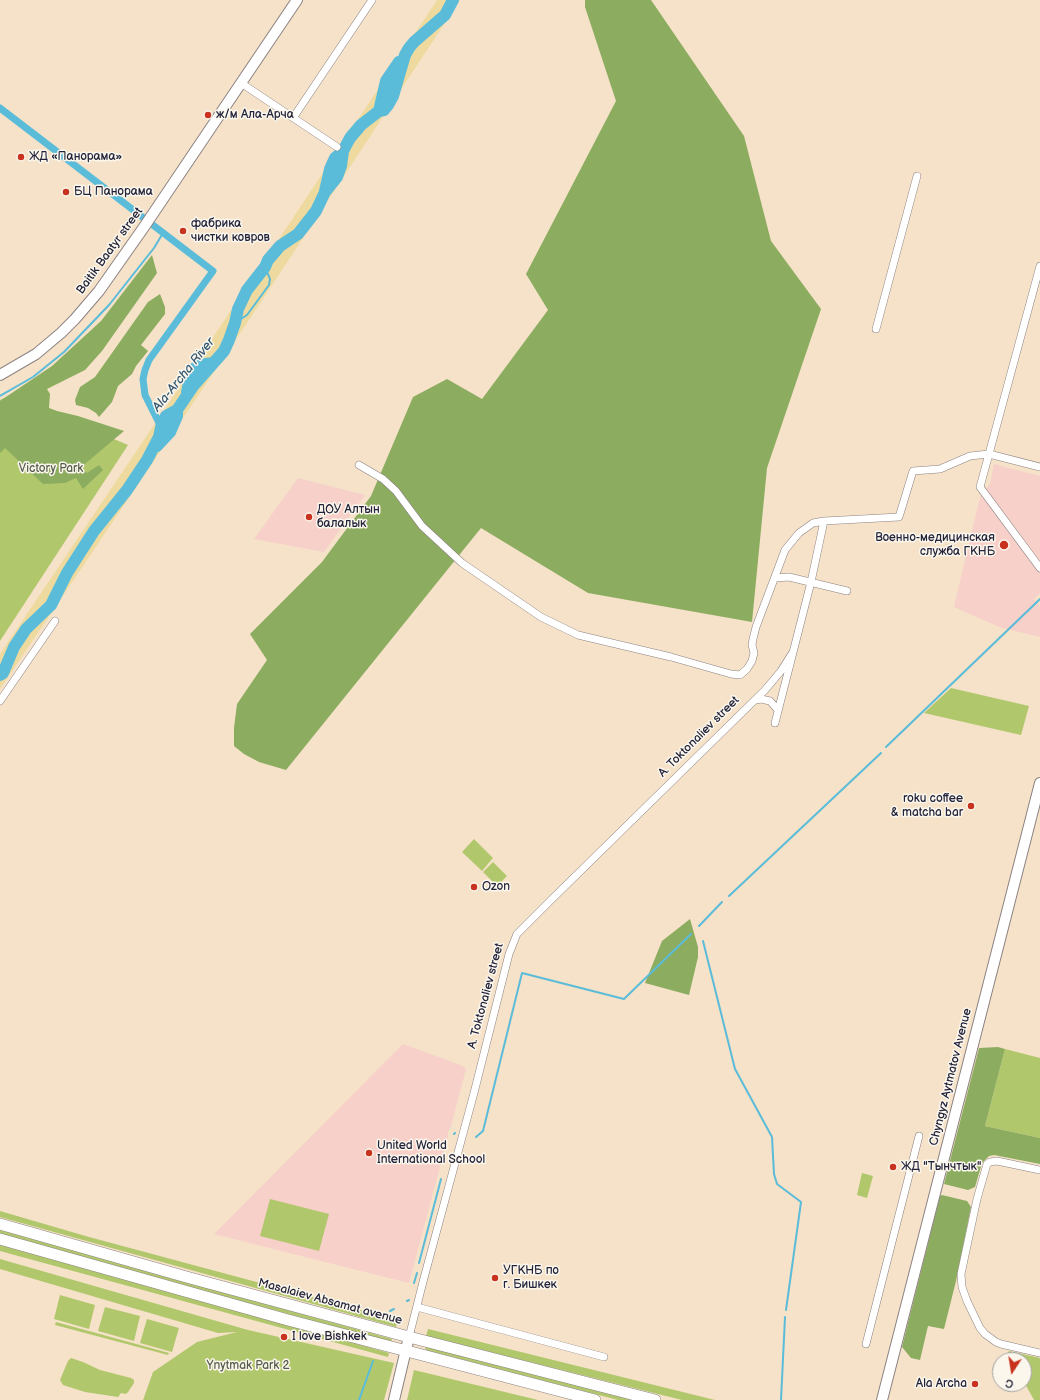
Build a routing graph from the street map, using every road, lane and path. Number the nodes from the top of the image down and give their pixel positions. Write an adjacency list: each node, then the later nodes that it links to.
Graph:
1 (297, 0): 3 (main road, Baitik Baatyr street)
2 (372, 0): 4 (street)
3 (241, 83): 4 (street); 9 (main road, Baitik Baatyr street)
4 (293, 118): 5 (street)
5 (337, 147)
6 (917, 176): 8 (street)
7 (1040, 266): 10 (street)
8 (876, 329)
9 (0, 375)
10 (989, 454): 12 (street); 13 (street); 14 (street)
11 (358, 465): 15 (street)
12 (1040, 467)
13 (824, 521): 15 (street); 16 (street)
14 (1040, 568)
15 (774, 578): 16 (street)
16 (811, 582): 17 (street); 19 (street)
17 (847, 591)
18 (55, 621): 21 (street)
19 (793, 652): 20 (street, A. Toktonaliev street); 22 (street)
20 (756, 700): 22 (street); 29 (street, A. Toktonaliev street)
21 (0, 701)
22 (778, 710): 23 (street)
23 (774, 723)
24 (1040, 784): 38 (main road, Chyngyz Aytmatov Avenue)
25 (919, 1136): 31 (street)
26 (1040, 1170): 33 (street)
27 (0, 1224): 30 (main road, Masalaiev Absamat avenue)
28 (0, 1239): 32 (main road)
29 (417, 1307): 30 (street, A. Toktonaliev street); 34 (street)
30 (409, 1337): 32 (main road, A. Toktonaliev street); 37 (main road, Masalaiev Absamat avenue)
31 (866, 1344)
32 (406, 1351): 35 (main road, A. Toktonaliev street); 36 (main road)
33 (1040, 1353)
34 (604, 1357)
35 (394, 1400)
36 (595, 1400)
37 (655, 1400)
38 (882, 1400)

